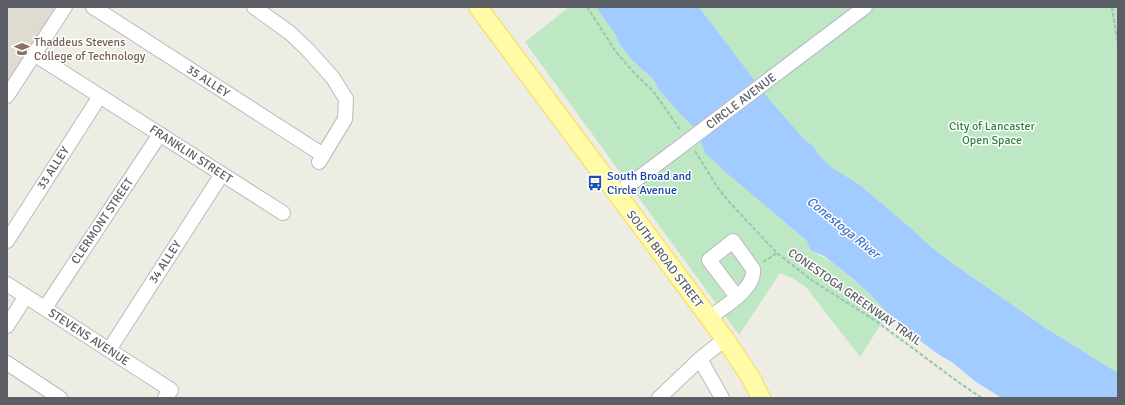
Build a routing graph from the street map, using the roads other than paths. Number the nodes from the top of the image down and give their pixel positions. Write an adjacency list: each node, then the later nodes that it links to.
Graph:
1 (65, 7): 6 (street)
2 (93, 7): 3 (street, 35 ALLEY)
3 (254, 7)
4 (478, 7): 11 (main road, SOUTH BROAD STREET)
5 (865, 7): 11 (street, CIRCLE AVENUE, bridge)
6 (34, 54): 7 (street); 8 (street, FRANKLIN STREET)
7 (7, 96)
8 (100, 96): 9 (street, FRANKLIN STREET); 13 (street, 33 ALLEY)
9 (160, 134): 10 (street, FRANKLIN STREET); 17 (street, CLERMONT STREET)
10 (222, 174): 12 (street, FRANKLIN STREET); 21 (street, 34 ALLEY)
11 (617, 194): 18 (main road, SOUTH BROAD STREET)
12 (283, 213)
13 (7, 241)
14 (7, 284): 15 (street, STEVENS AVENUE)
15 (26, 296): 17 (street, STEVENS AVENUE); 19 (street)
16 (737, 297): 18 (street)
17 (44, 308): 21 (street, STEVENS AVENUE)
18 (709, 318): 20 (main road, SOUTH BROAD STREET)
19 (7, 326)
20 (725, 340): 22 (street); 28 (main road, SOUTH BROAD STREET)
21 (109, 350): 24 (street, STEVENS AVENUE)
22 (700, 359): 26 (street); 27 (street)
23 (7, 363): 25 (street)
24 (168, 394)
25 (60, 398)
26 (658, 398)
27 (722, 398)
28 (761, 398)

